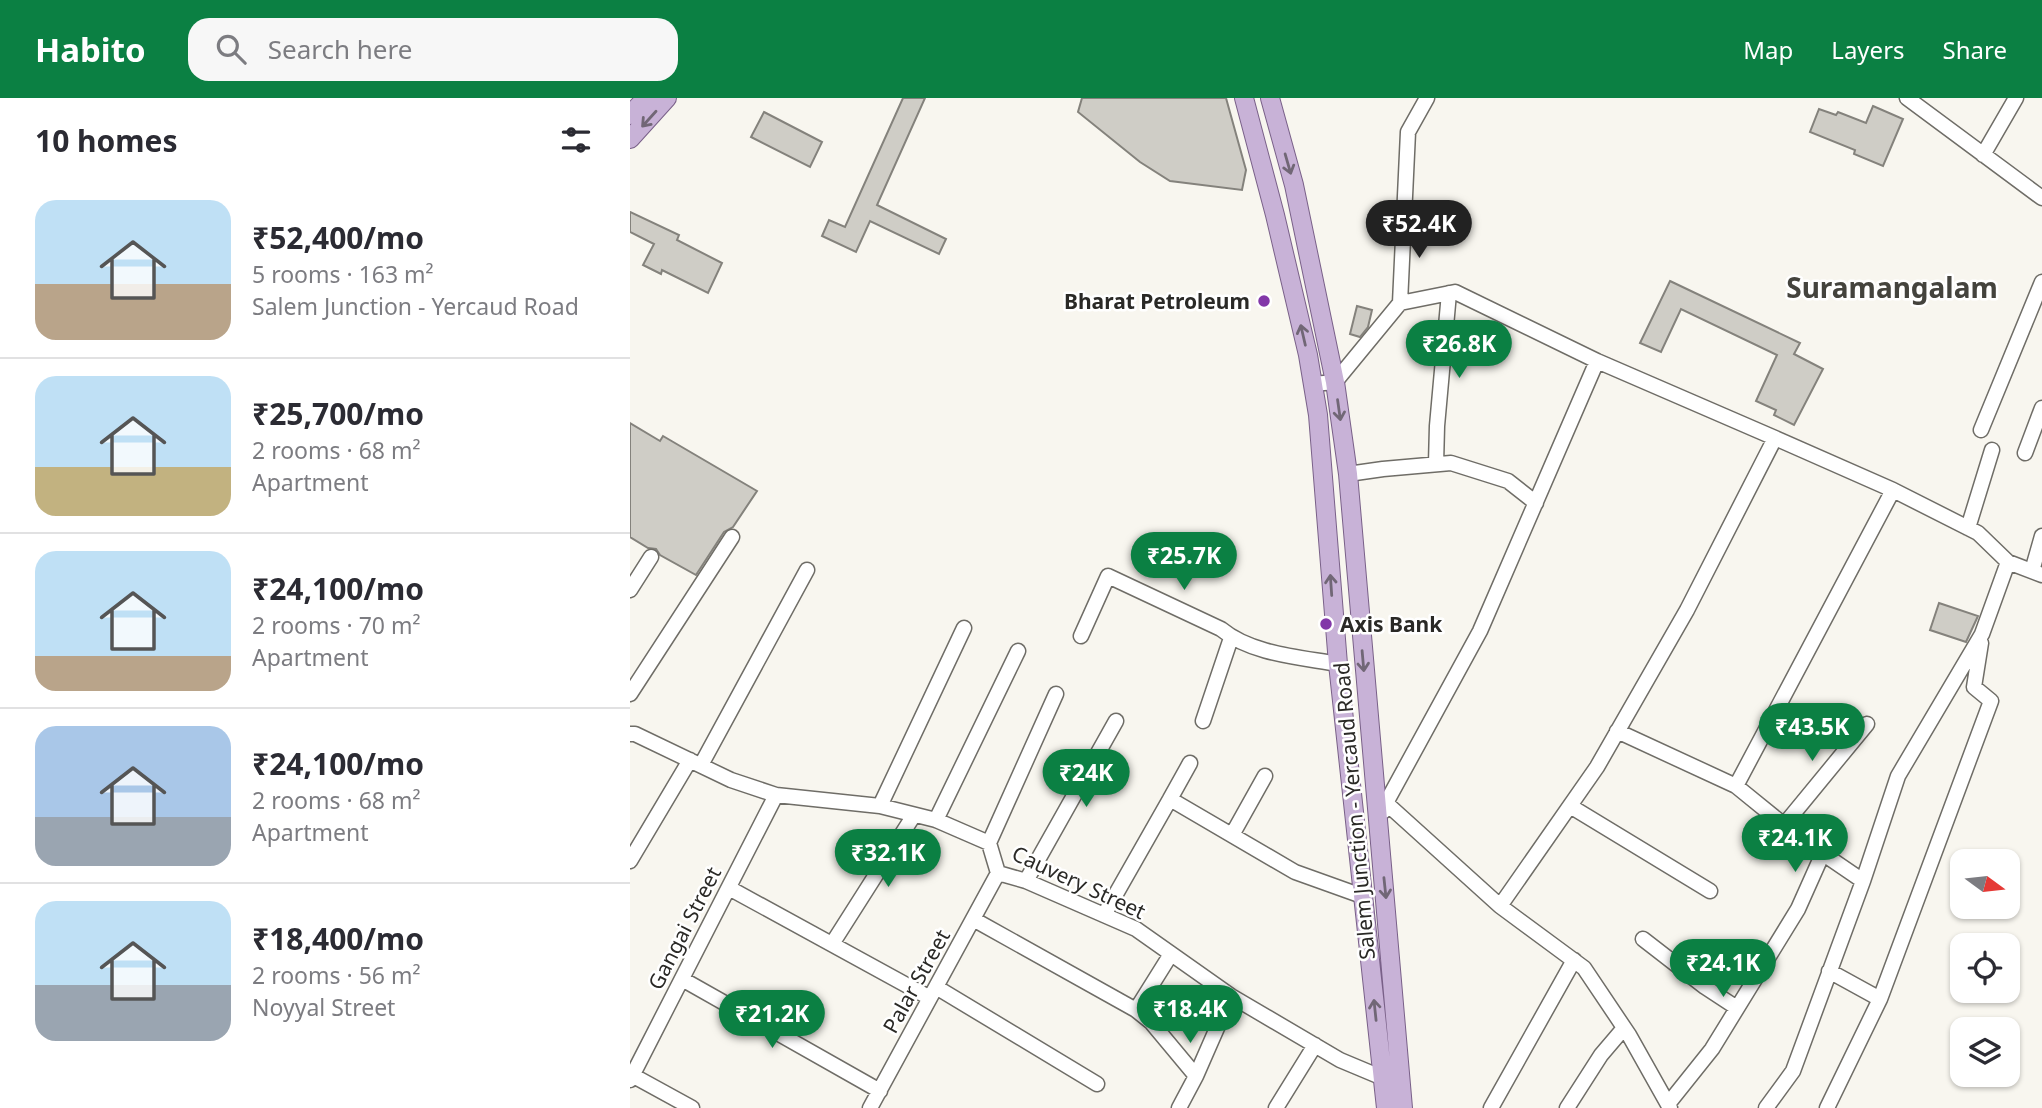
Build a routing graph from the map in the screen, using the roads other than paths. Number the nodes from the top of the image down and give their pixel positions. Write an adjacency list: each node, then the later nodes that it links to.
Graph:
1 (646, 98): 8 (main road)
2 (667, 98): 9 (main road, one-way to 9)
3 (1244, 98): 17 (main road, one-way to 3)
4 (1270, 98): 16 (main road, Salem Junction - Yercaud Road, one-way to 16)
5 (1427, 98): 14 (street)
6 (1907, 98): 10 (street)
7 (2016, 98): 10 (street)
8 (630, 115)
9 (630, 139)
10 (1983, 155): 11 (street)
11 (2041, 195)
12 (2042, 282): 19 (street)
13 (1449, 293): 14 (street); 15 (street); 23 (street)
14 (1400, 303): 16 (street)
15 (1597, 361): 20 (street); 26 (street)
16 (1335, 382): 17 (street); 24 (main road, Salem Junction - Yercaud Road, one-way to 24)
17 (1313, 384): 40 (main road, one-way to 17)
18 (2041, 412): 22 (street)
19 (1982, 430)
20 (1775, 438): 25 (street); 46 (street)
21 (1992, 450): 27 (street)
22 (2025, 453)
23 (1436, 464): 24 (street); 26 (street)
24 (1348, 474): 61 (main road, Salem Junction - Yercaud Road, one-way to 61)
25 (1893, 490): 27 (street); 51 (street)
26 (1535, 503): 54 (street)
27 (1968, 528): 31 (street)
28 (2042, 536): 33 (street)
29 (732, 537): 41 (street)
30 (651, 557): 34 (street)
31 (2008, 562): 33 (street); 36 (street)
32 (807, 569): 48 (street)
33 (2037, 573)
34 (630, 590)
35 (964, 628): 55 (street)
36 (1982, 634): 68 (street); 83 (street)
37 (1082, 636): 38 (street)
38 (1231, 638): 40 (street); 44 (street)
39 (1018, 651): 58 (street)
40 (1338, 664): 59 (main road)
41 (630, 694)
42 (1056, 694): 63 (street)
43 (1116, 721): 67 (street)
44 (1203, 721)
45 (1867, 723): 60 (street)
46 (1617, 731): 51 (street); 56 (street)
47 (630, 734): 48 (street, Cauvery Street)
48 (695, 762): 52 (street, Cauvery Street); 65 (street)
49 (1190, 763): 53 (street)
50 (1265, 776): 62 (street)
51 (1736, 786): 60 (street)
52 (776, 795): 55 (street, Cauvery Street); 69 (street, Gangai Street)
53 (1170, 799): 62 (street); 73 (street)
54 (1386, 803): 61 (street); 72 (street)
55 (880, 806): 57 (street, Cauvery Street)
56 (1570, 806): 70 (street); 72 (street)
57 (914, 814): 58 (street, Cauvery Street); 76 (street)
58 (936, 820): 63 (street, Cauvery Street)
59 (1355, 825): 61 (main road); 71 (main road)
60 (1784, 825): 64 (street)
61 (1378, 828): 99 (main road, Salem Junction - Yercaud Road, one-way to 99)
62 (1233, 835): 71 (street)
63 (989, 843): 66 (street, Cauvery Street)
64 (1823, 853): 68 (street); 84 (street)
65 (630, 862)
66 (998, 873): 67 (street, Cauvery Street); 74 (street, Palar Street)
67 (1026, 881): 73 (street, Cauvery Street)
68 (1863, 881): 79 (street)
69 (729, 888): 76 (street); 80 (street, Gangai Street)
70 (1710, 891)
71 (1362, 896): 90 (main road, one-way to 71)
72 (1500, 906): 78 (street)
73 (1104, 915): 77 (street, Cauvery Street)
74 (973, 919): 81 (street, Palar Street); 85 (street)
75 (1643, 939): 84 (street)
76 (832, 944): 81 (street)
77 (1171, 954): 82 (street, Cauvery Street); 85 (street)
78 (1574, 960): 86 (street); 100 (street)
79 (1829, 971): 83 (street); 102 (street)
80 (682, 979): 88 (street, Gangai Street); 92 (street)
81 (933, 993): 91 (street); 92 (street, Palar Street)
82 (1231, 996): 87 (street, Cauvery Street); 89 (street)
83 (1880, 999): 103 (street)
84 (1737, 1008): 93 (street)
85 (1136, 1010): 89 (street)
86 (1624, 1028): 93 (street); 101 (street)
87 (1315, 1045): 90 (street, Cauvery Street); 97 (street)
88 (631, 1076): 94 (street)
89 (1196, 1076): 96 (street)
90 (1383, 1078): 98 (main road)
91 (1097, 1084)
92 (880, 1091): 95 (street, Palar Street)
93 (1665, 1105)
94 (692, 1108)
95 (870, 1108)
96 (1179, 1108)
97 (1276, 1108)
98 (1386, 1108)
99 (1403, 1108)
100 (1492, 1108)
101 (1567, 1108)
102 (1766, 1108)
103 (1827, 1108)

